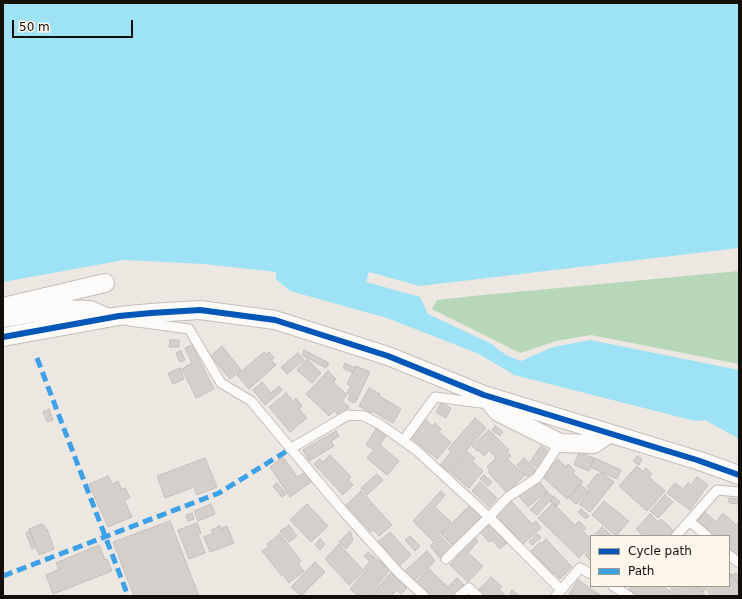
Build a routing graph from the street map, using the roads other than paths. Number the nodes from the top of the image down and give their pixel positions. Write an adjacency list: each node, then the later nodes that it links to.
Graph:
1 (105, 283): 2 (street)
2 (3, 307)
3 (3, 318): 4 (street)
4 (108, 318): 5 (street); 6 (street); 10 (lane)
5 (3, 337)
6 (488, 399): 7 (street); 8 (lane); 9 (street)
7 (608, 434): 9 (street); 11 (street)
8 (403, 441): 10 (lane); 13 (lane)
9 (560, 443): 13 (lane)
10 (290, 449): 24 (lane)
11 (739, 475)
12 (739, 492): 14 (lane)
13 (489, 517): 18 (lane); 23 (lane)
14 (689, 521): 15 (lane); 16 (lane)
15 (677, 535)
16 (706, 535)
17 (730, 556): 19 (lane)
18 (446, 559)
19 (739, 563)
20 (590, 573): 23 (lane)
21 (616, 587): 22 (lane)
22 (627, 591)
23 (558, 593)
24 (424, 596)
25 (460, 596): 26 (lane)
26 (478, 596)

